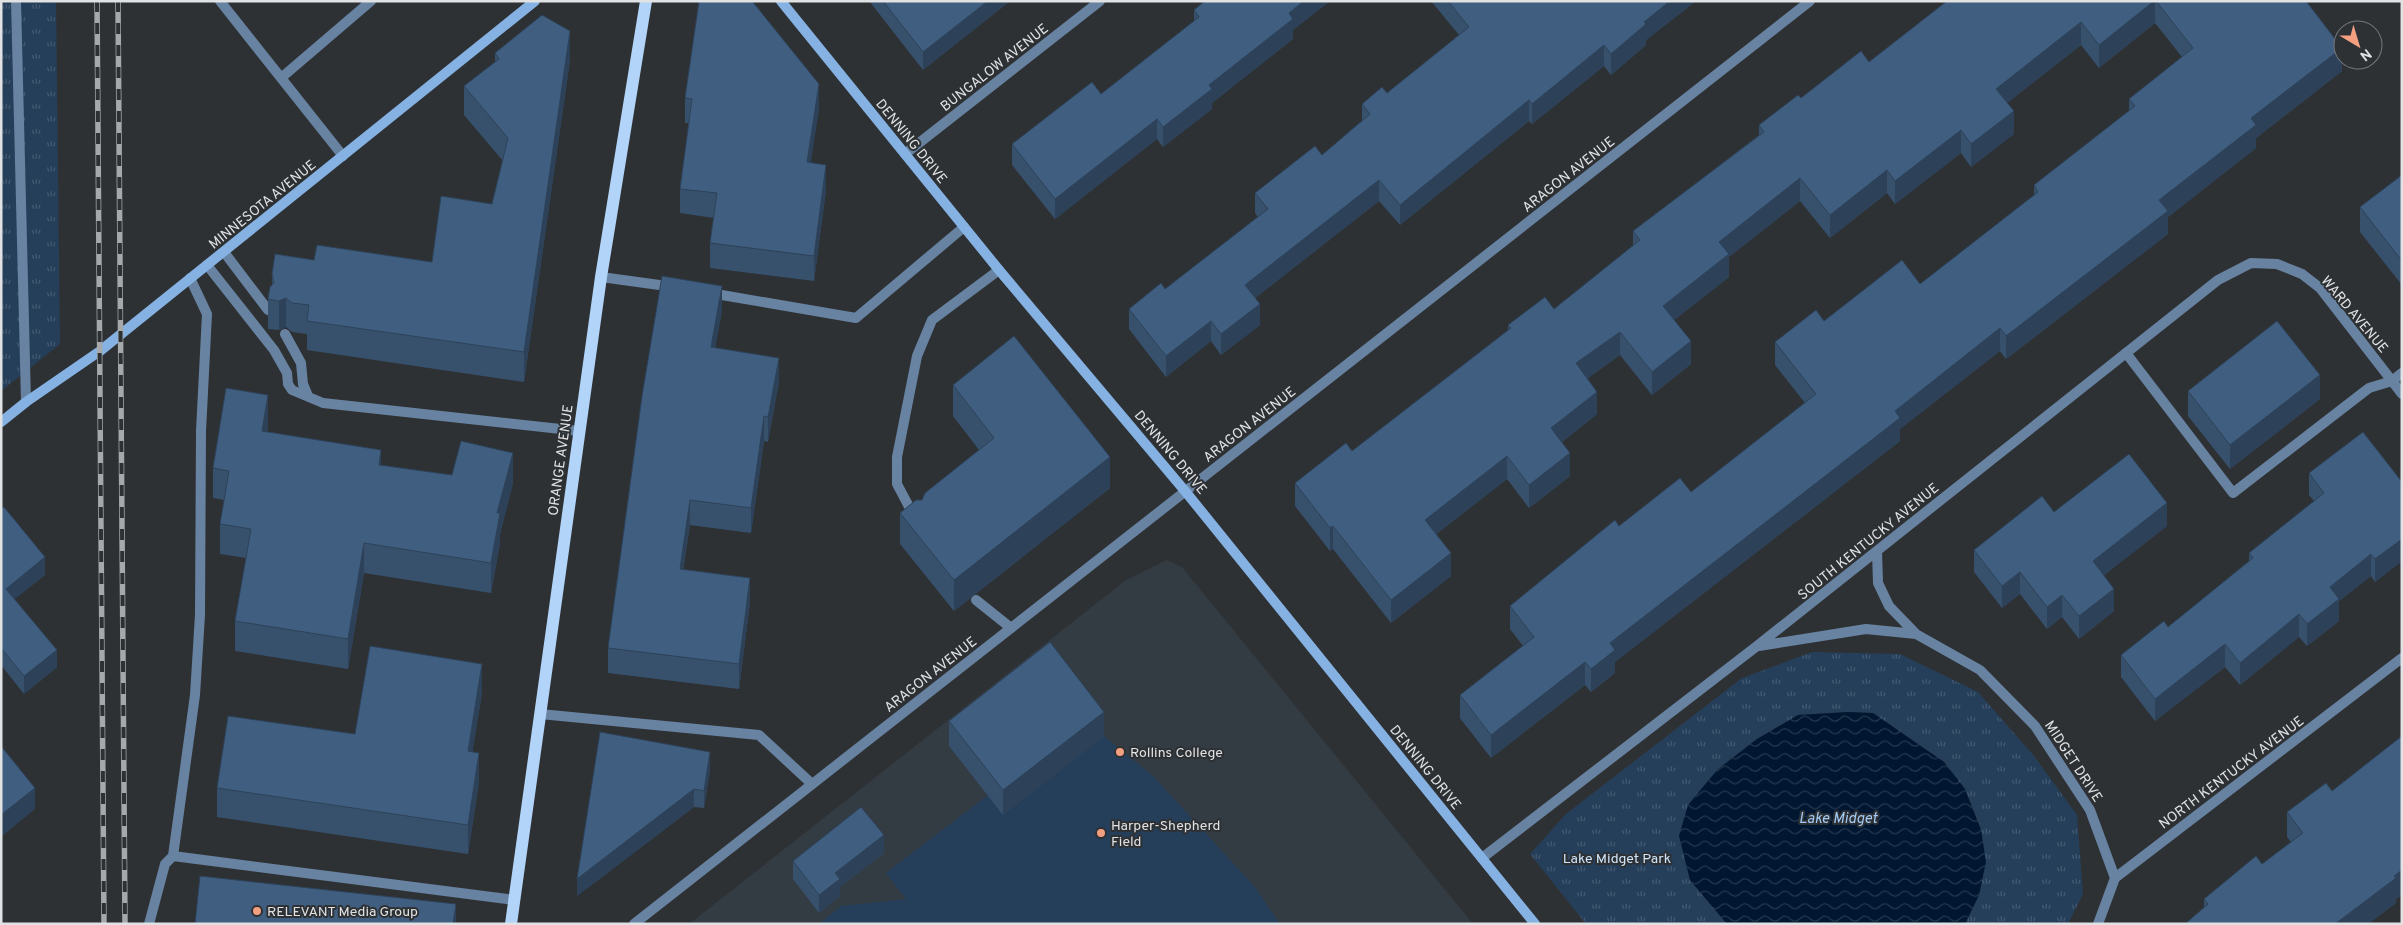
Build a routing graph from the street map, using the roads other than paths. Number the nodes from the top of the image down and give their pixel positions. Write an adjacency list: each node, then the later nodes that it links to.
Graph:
1 (16, 1): 26 (street)
2 (220, 1): 9 (street)
3 (371, 1): 9 (street)
4 (535, 1): 11 (street, MINNESOTA AVENUE)
5 (646, 1): 17 (main road, ORANGE AVENUE)
6 (781, 1): 10 (street, DENNING DRIVE)
7 (1100, 1): 10 (street, BUNGALOW AVENUE)
8 (1810, 1): 29 (street, ARAGON AVENUE)
9 (281, 78): 11 (street)
10 (905, 154): 12 (street, DENNING DRIVE)
11 (343, 156): 13 (street, MINNESOTA AVENUE)
12 (964, 227): 16 (street, DENNING DRIVE); 17 (street)
13 (224, 252): 15 (street, MINNESOTA AVENUE); 19 (street)
14 (2277, 264): 21 (street, SOUTH KENTUCKY AVENUE); 23 (street, WARD AVENUE)
15 (207, 265): 18 (street, MINNESOTA AVENUE); 25 (street)
16 (999, 270): 29 (street, DENNING DRIVE); 30 (street)
17 (601, 277): 28 (main road, ORANGE AVENUE)
18 (190, 278): 26 (street, MINNESOTA AVENUE); 39 (street)
19 (268, 310)
20 (284, 334): 25 (street)
21 (2126, 353): 23 (street); 31 (street, SOUTH KENTUCKY AVENUE)
22 (2402, 373): 23 (street)
23 (2392, 381): 24 (street, WARD AVENUE)
24 (2402, 394)
25 (308, 396): 28 (street)
26 (26, 402): 27 (street, MINNESOTA AVENUE)
27 (1, 422)
28 (580, 431): 37 (main road, ORANGE AVENUE)
29 (1185, 490): 33 (street, ARAGON AVENUE); 40 (street, DENNING DRIVE)
30 (918, 525)
31 (1877, 551): 34 (street); 35 (street, SOUTH KENTUCKY AVENUE)
32 (976, 600): 33 (street)
33 (1011, 628): 38 (street, ARAGON AVENUE)
34 (1916, 634): 35 (street, MIDGET DRIVE); 41 (street, MIDGET DRIVE)
35 (1757, 646): 40 (street, SOUTH KENTUCKY AVENUE)
36 (2402, 658): 41 (street, NORTH KENTUCKY AVENUE)
37 (540, 714): 38 (street); 42 (main road, ORANGE AVENUE)
38 (812, 784): 45 (street, ARAGON AVENUE)
39 (173, 856): 42 (street); 43 (street)
40 (1482, 858): 46 (street, DENNING DRIVE)
41 (2115, 878): 47 (street)
42 (515, 900): 44 (main road, ORANGE AVENUE)
43 (149, 924)
44 (511, 924)
45 (634, 924)
46 (1535, 924)
47 (2098, 924)

